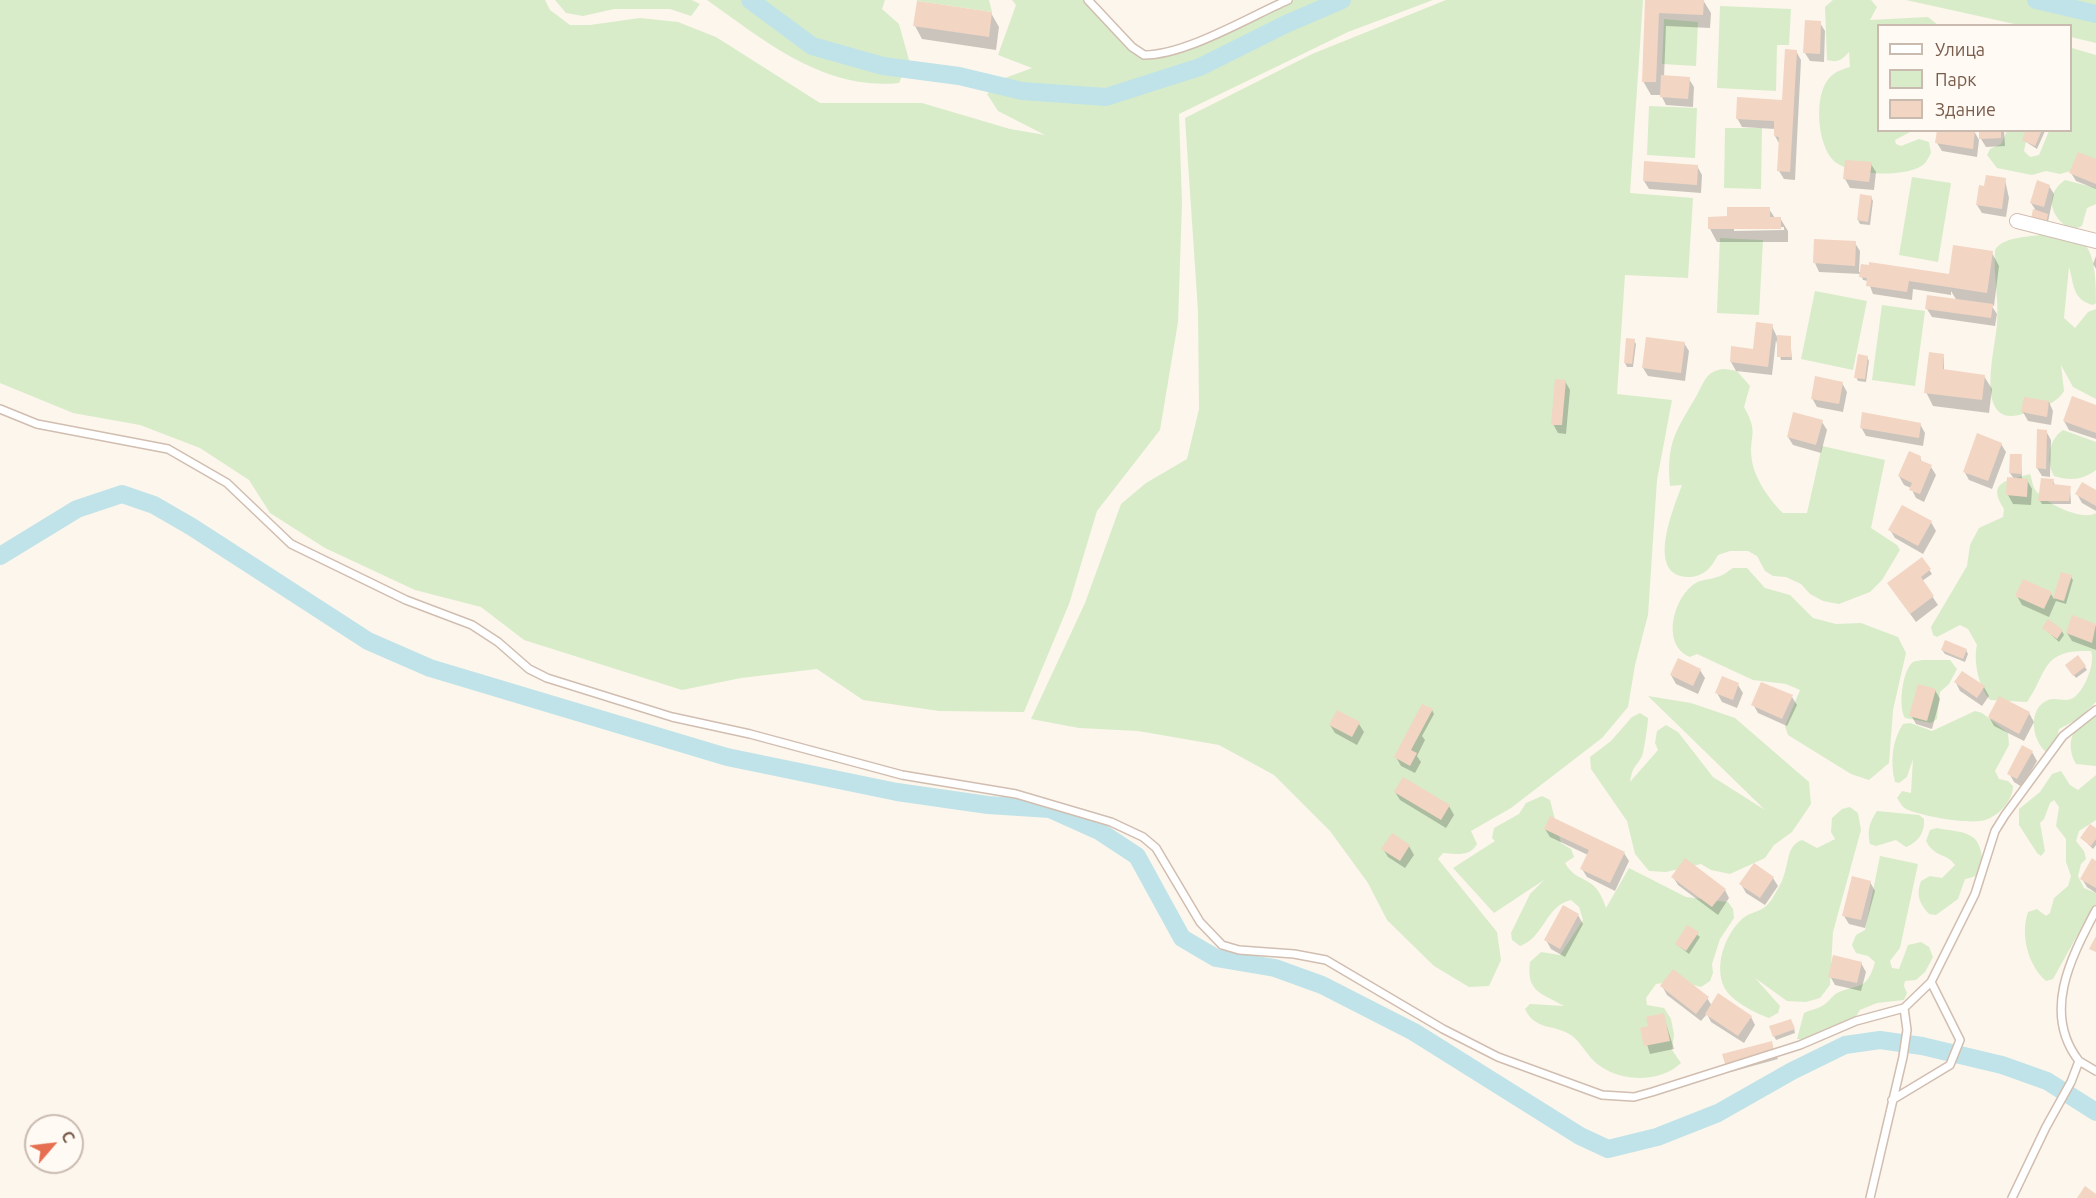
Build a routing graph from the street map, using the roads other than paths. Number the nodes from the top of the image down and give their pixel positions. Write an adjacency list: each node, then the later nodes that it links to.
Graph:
1 (1089, 0): 2 (lane)
2 (1288, 0)
3 (2017, 221): 4 (street)
4 (2096, 241)
5 (0, 409): 9 (lane)
6 (2096, 710): 8 (lane)
7 (2096, 910): 10 (lane)
8 (1931, 982): 9 (lane); 12 (lane)
9 (1904, 1008): 12 (lane)
10 (2079, 1061): 11 (lane); 14 (lane)
11 (2096, 1071)
12 (1892, 1100): 13 (lane)
13 (1870, 1198)
14 (2012, 1198)

